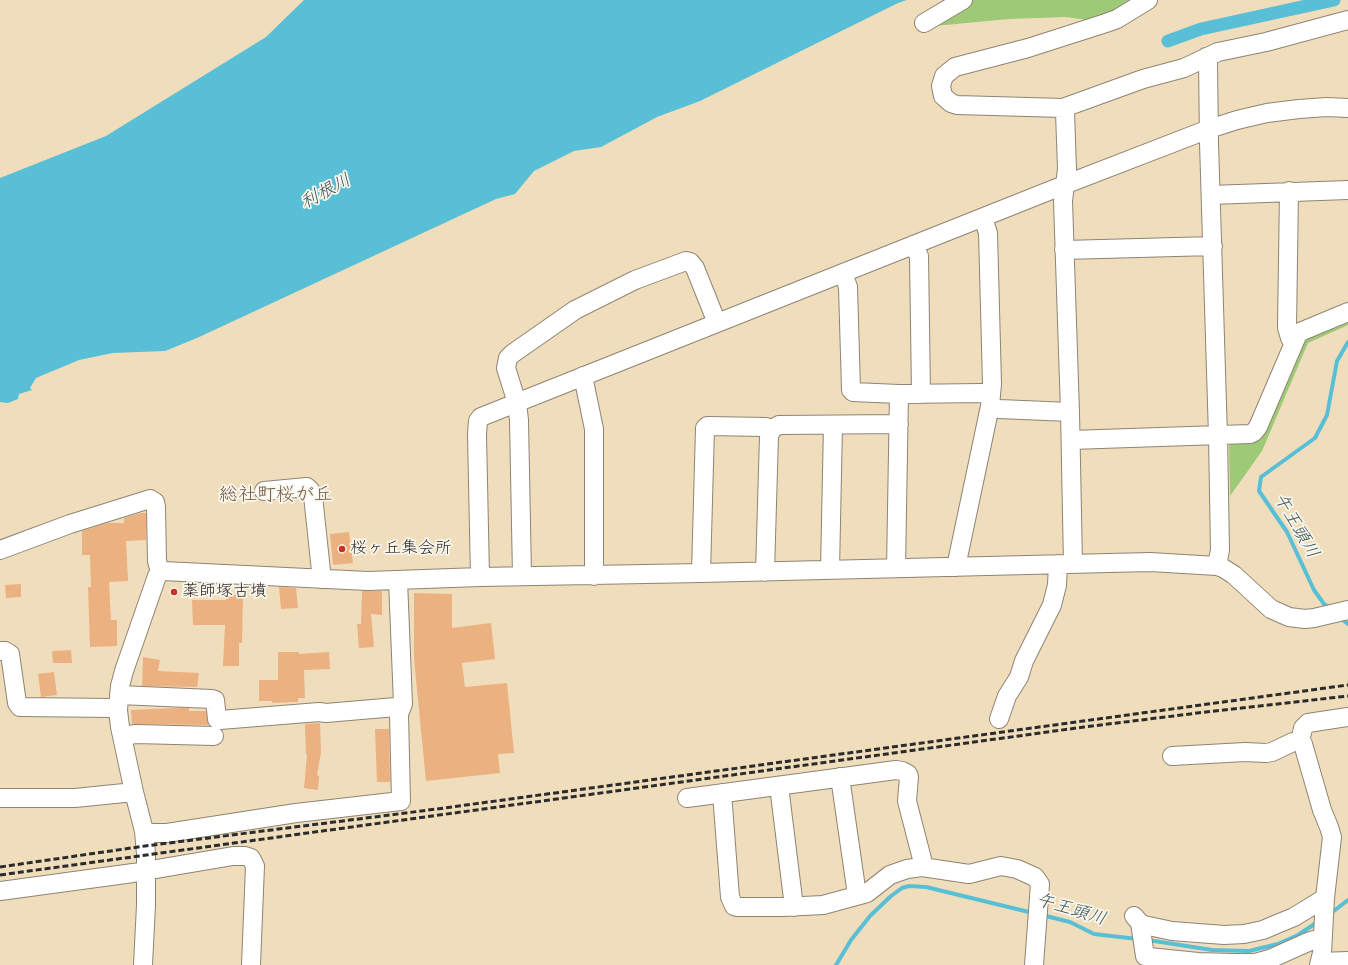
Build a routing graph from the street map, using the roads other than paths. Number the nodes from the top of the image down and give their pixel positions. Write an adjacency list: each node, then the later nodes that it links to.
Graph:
1 (963, 0): 4 (street)
2 (1148, 0): 6 (street)
3 (1348, 20): 5 (street)
4 (924, 23)
5 (1206, 58): 6 (street); 8 (street)
6 (1064, 108): 9 (street)
7 (1348, 108): 8 (street)
8 (1210, 129): 9 (street); 12 (street)
9 (1064, 185): 13 (street); 16 (street)
10 (1348, 190): 11 (street)
11 (1289, 191): 12 (street); 20 (street)
12 (1211, 195): 15 (street)
13 (983, 218): 14 (street); 24 (street)
14 (913, 245): 17 (street); 23 (street)
15 (1213, 246): 16 (street); 30 (street)
16 (1064, 250): 26 (street)
17 (843, 273): 19 (street); 22 (street)
18 (1348, 312): 20 (street)
19 (717, 323): 21 (street); 25 (street)
20 (1293, 342): 30 (street)
21 (583, 376): 25 (street); 43 (street)
22 (899, 394): 23 (street); 27 (street)
23 (921, 394): 24 (street)
24 (991, 400): 26 (street); 36 (street)
25 (517, 403): 42 (street); 44 (street)
26 (1070, 412): 31 (street)
27 (899, 424): 28 (street); 37 (street)
28 (833, 425): 29 (street); 38 (street)
29 (772, 429): 40 (street); 41 (street)
30 (1218, 436): 31 (street); 35 (street)
31 (1071, 440): 34 (street)
32 (264, 492): 45 (street)
33 (0, 550): 39 (street)
34 (1066, 564): 35 (street); 36 (street); 52 (street)
35 (1217, 566): 47 (street)
36 (956, 567): 37 (street)
37 (896, 568): 38 (street)
38 (830, 570): 40 (street)
39 (160, 572): 45 (street); 49 (street)
40 (765, 572): 41 (street)
41 (702, 573): 43 (street)
42 (522, 576): 43 (street); 44 (street)
43 (594, 576)
44 (480, 577): 46 (street)
45 (320, 579): 46 (street)
46 (398, 580): 50 (street)
47 (1345, 611)
48 (0, 651): 49 (street)
49 (119, 702): 50 (street); 53 (street)
50 (401, 708): 63 (street)
51 (1348, 717): 55 (street)
52 (999, 719)
53 (122, 736): 54 (street); 59 (street)
54 (214, 736)
55 (1300, 742): 56 (street); 68 (street)
56 (1172, 756)
57 (840, 777): 58 (street); 64 (street); 67 (street)
58 (779, 786): 60 (street); 69 (street)
59 (134, 792): 61 (street); 63 (street)
60 (722, 793): 62 (street); 69 (street)
61 (0, 798)
62 (687, 798)
63 (144, 831): 65 (street)
64 (922, 867): 67 (street); 75 (street)
65 (147, 871): 66 (street); 73 (street); 74 (street)
66 (0, 891)
67 (857, 895): 69 (street)
68 (1325, 898): 70 (street); 70 (street)
69 (794, 907)
70 (1323, 937): 72 (street)
71 (1348, 961): 72 (street)
72 (1320, 964)
73 (143, 965)
74 (251, 965)
75 (1034, 965)

